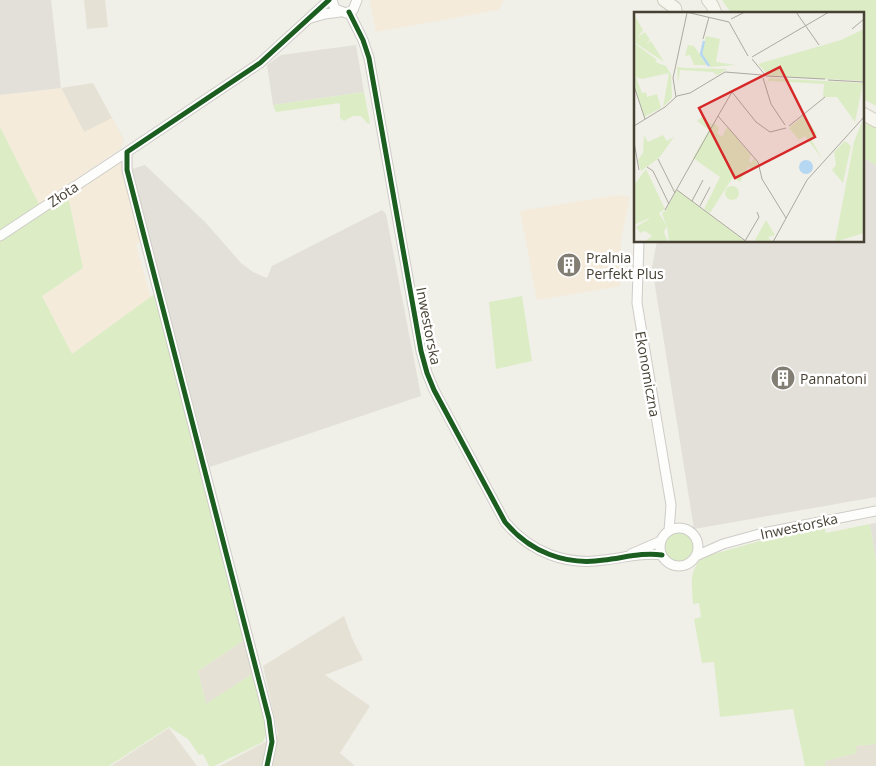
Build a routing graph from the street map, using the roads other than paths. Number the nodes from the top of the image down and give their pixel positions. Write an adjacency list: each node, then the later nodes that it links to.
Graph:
1 (330, 0): 6 (street, Inwestorska); 10 (street, Złota)
2 (356, 0): 6 (street)
3 (664, 0): 7 (main road)
4 (684, 0): 8 (main road)
5 (708, 0): 9 (main road)
6 (345, 12): 10 (street); 23 (street, Inwestorska)
7 (676, 12)
8 (677, 12)
9 (715, 12)
10 (308, 19): 13 (street, Złota)
11 (864, 114): 12 (main road)
12 (876, 121)
13 (126, 152): 14 (street, Złota); 26 (street)
14 (0, 236)
15 (638, 242): 16 (street, Ekonomiczna)
16 (671, 505): 18 (street, Ekonomiczna); 19 (street, Ekonomiczna)
17 (876, 511): 22 (street, Inwestorska)
18 (683, 529): 19 (street); 21 (street)
19 (670, 531): 20 (street)
20 (661, 541): 23 (street, Inwestorska); 24 (street)
21 (697, 542): 22 (street, Inwestorska); 25 (street)
22 (723, 544): 25 (street, Inwestorska)
23 (623, 556): 24 (street, Inwestorska)
24 (662, 556): 25 (street)
25 (696, 556)
26 (267, 766)

